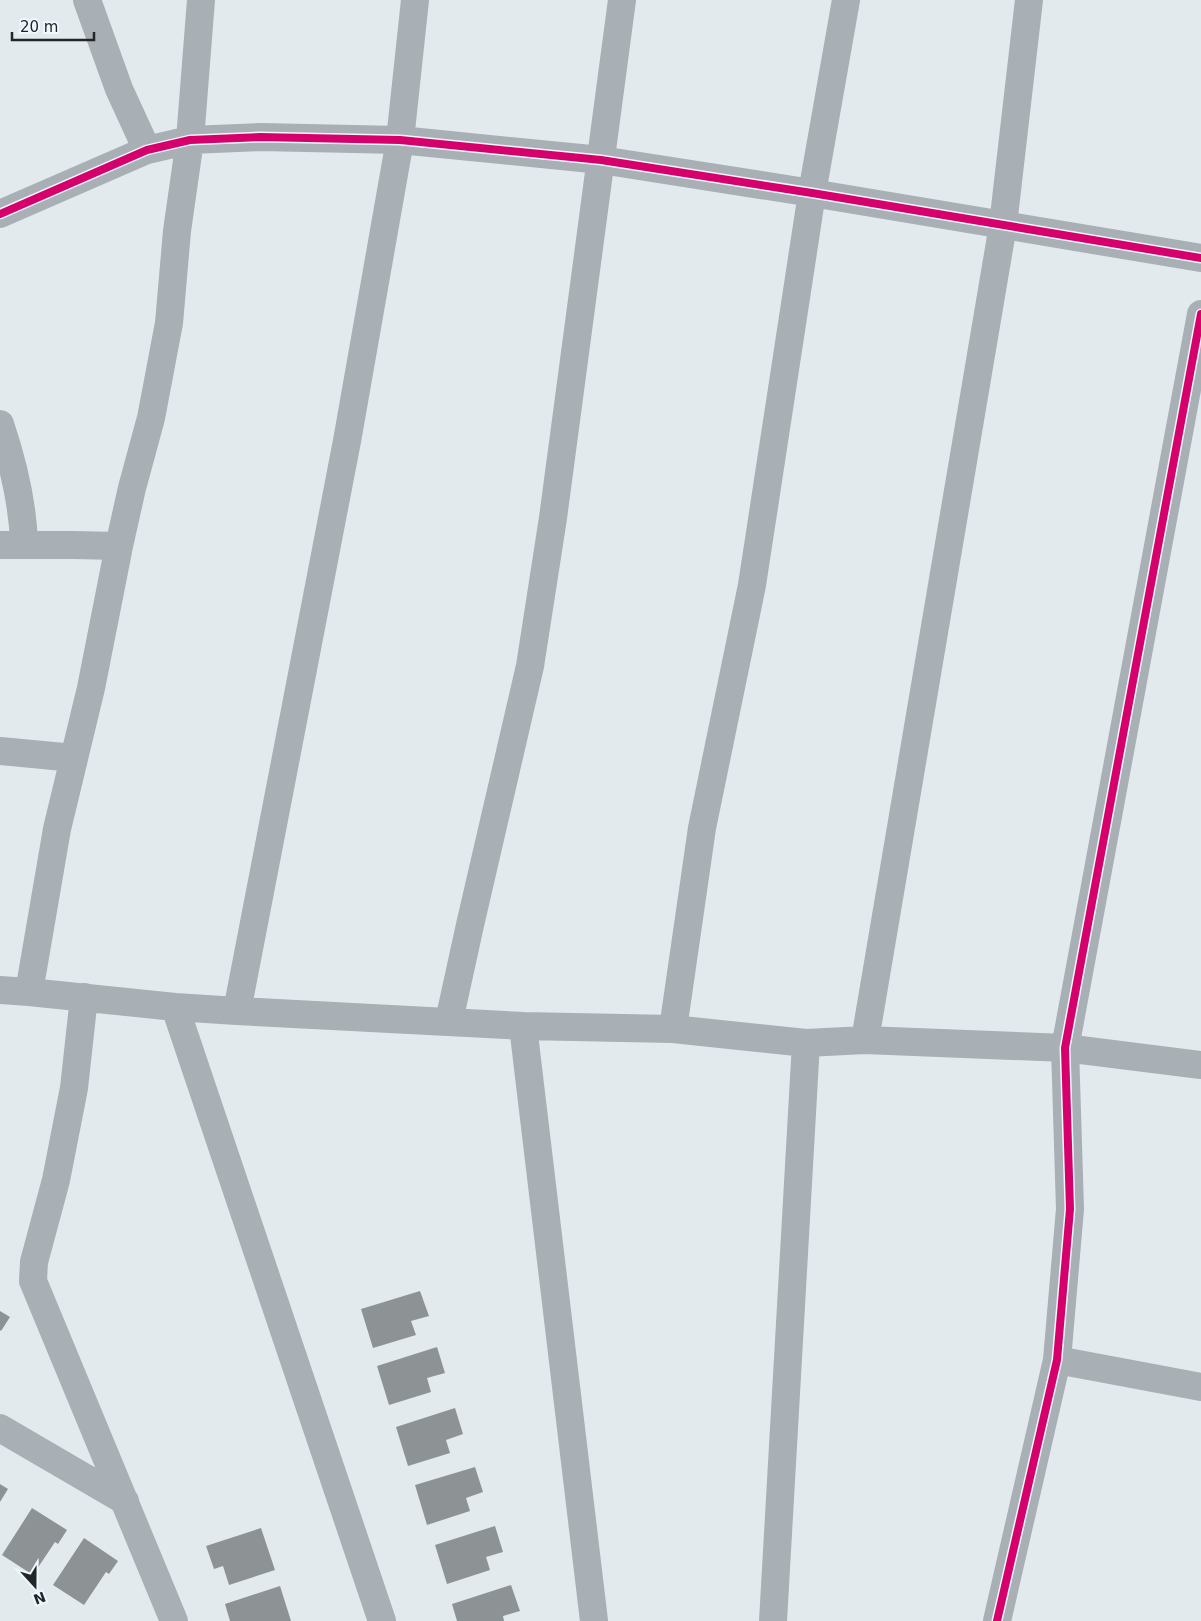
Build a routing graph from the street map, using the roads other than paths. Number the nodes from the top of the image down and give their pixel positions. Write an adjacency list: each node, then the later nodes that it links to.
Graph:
1 (87, 0): 9 (street)
2 (201, 0): 7 (street)
3 (415, 0): 8 (street)
4 (622, 0): 10 (street)
5 (846, 0): 11 (street)
6 (1029, 0): 13 (street)
7 (190, 140): 8 (street); 9 (street); 18 (street)
8 (400, 140): 10 (street); 25 (street)
9 (147, 150): 12 (street)
10 (601, 160): 11 (street); 26 (street)
11 (812, 193): 13 (street); 28 (street)
12 (0, 214)
13 (1003, 225): 14 (street); 29 (street)
14 (1201, 258)
15 (1201, 314): 31 (street)
16 (0, 424): 17 (street)
17 (12, 544): 18 (street)
18 (119, 546): 20 (street)
19 (0, 751): 20 (street)
20 (74, 758): 22 (street)
21 (0, 990): 22 (street)
22 (29, 992): 23 (street)
23 (84, 997): 24 (street); 36 (street)
24 (175, 1007): 25 (street); 38 (street)
25 (237, 1011): 26 (street)
26 (449, 1021): 27 (street)
27 (523, 1026): 28 (street); 39 (street)
28 (673, 1029): 30 (street)
29 (866, 1040): 30 (street); 31 (street)
30 (806, 1043): 40 (street)
31 (1065, 1048): 32 (street); 33 (street)
32 (1201, 1066)
33 (1057, 1360): 34 (street); 41 (street)
34 (1201, 1387)
35 (0, 1428): 36 (street)
36 (125, 1501): 37 (street)
37 (174, 1621)
38 (382, 1621)
39 (594, 1621)
40 (773, 1621)
41 (997, 1621)

